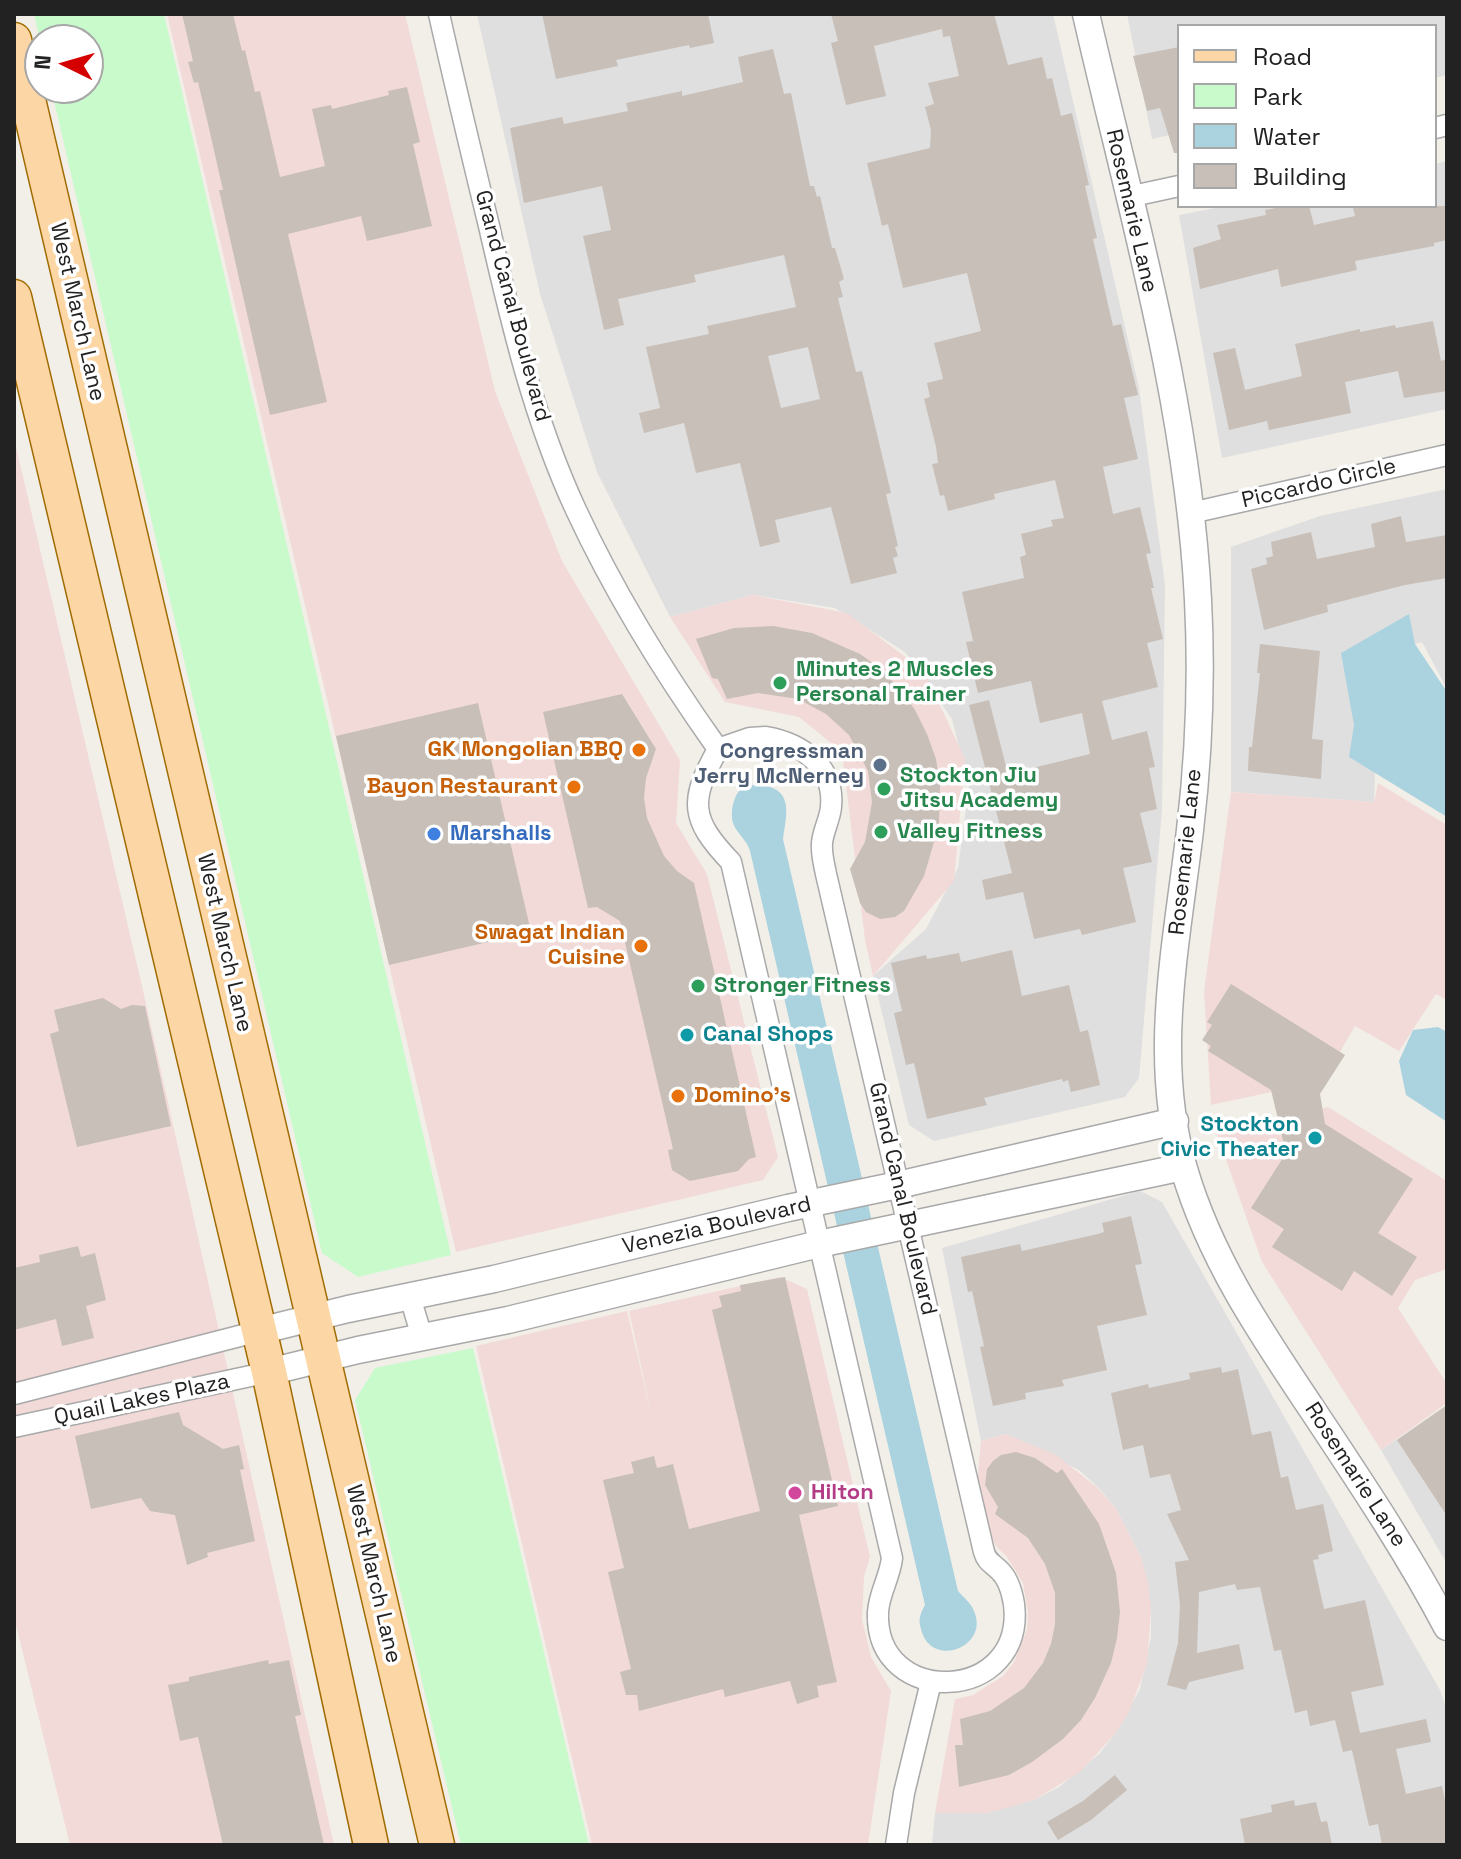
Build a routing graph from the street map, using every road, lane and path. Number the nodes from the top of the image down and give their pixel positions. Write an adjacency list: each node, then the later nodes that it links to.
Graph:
1 (439, 14): 9 (street, Grand Canal Boulevard)
2 (1086, 14): 5 (street, Rosemarie Lane)
3 (14, 40): 17 (main road, West March Lane)
4 (1177, 186): 5 (street)
5 (1128, 197): 8 (street, Rosemarie Lane)
6 (14, 297): 18 (main road)
7 (1447, 455): 8 (street, Piccardo Circle)
8 (1191, 513): 10 (street, Rosemarie Lane)
9 (718, 749): 12 (street, Grand Canal Boulevard); 13 (street)
10 (1175, 1121): 11 (street, Rosemarie Lane); 12 (street, Venezia Boulevard)
11 (1183, 1167): 14 (street, Venezia Boulevard); 24 (street, Rosemarie Lane)
12 (898, 1185): 13 (street, Venezia Boulevard); 14 (street, Grand Canal Boulevard)
13 (810, 1203): 15 (street); 16 (street, Venezia Boulevard)
14 (908, 1227): 15 (street, Venezia Boulevard); 25 (street, Grand Canal Boulevard)
15 (819, 1244): 19 (street, Venezia Boulevard); 25 (street)
16 (410, 1297): 17 (street, Venezia Boulevard); 19 (street)
17 (311, 1318): 18 (street, Venezia Boulevard); 20 (main road, West March Lane)
18 (259, 1331): 21 (main road); 22 (street, Quail Lakes Plaza)
19 (422, 1337): 20 (street, Venezia Boulevard)
20 (322, 1358): 21 (street, Venezia Boulevard); 27 (main road, West March Lane)
21 (269, 1372): 23 (street, Quail Lakes Plaza); 26 (main road)
22 (14, 1394)
23 (14, 1427)
24 (1447, 1627)
25 (931, 1682): 28 (street)
26 (371, 1845)
27 (437, 1845)
28 (896, 1845)

